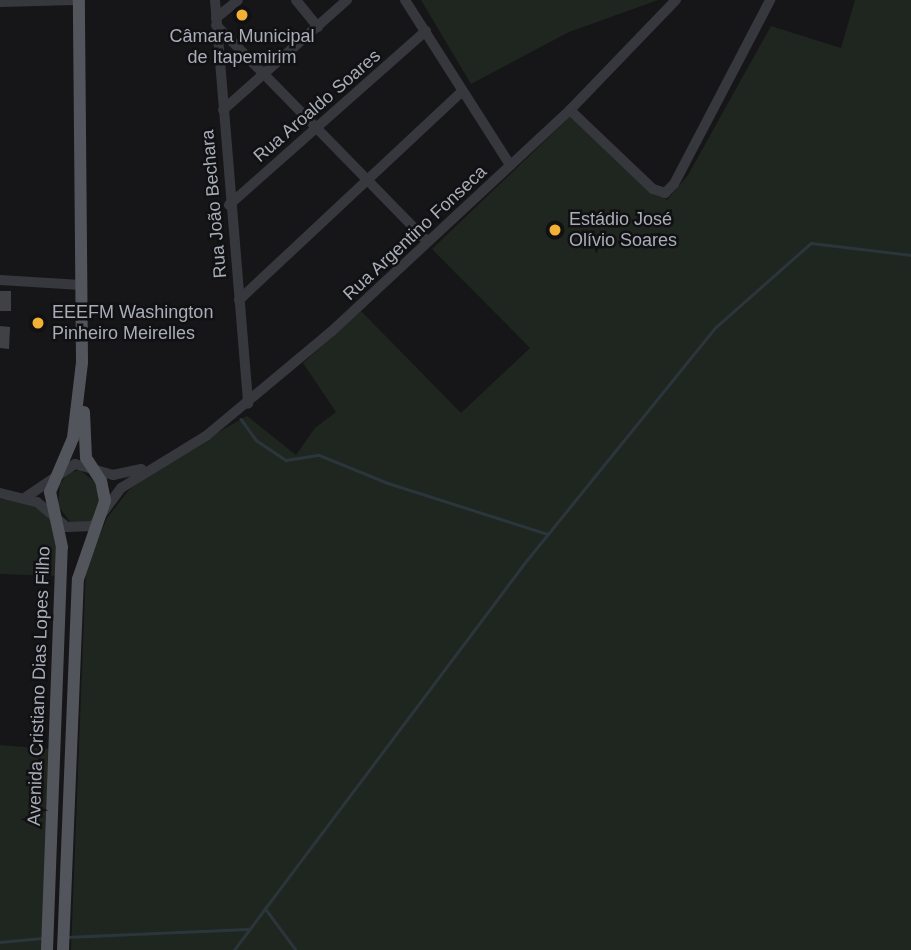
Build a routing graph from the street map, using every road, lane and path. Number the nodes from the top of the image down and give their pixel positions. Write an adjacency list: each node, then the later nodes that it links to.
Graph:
1 (77, 0): 9 (street); 23 (main road)
2 (215, 0): 10 (street, Rua João Bechara)
3 (237, 0): 10 (street)
4 (296, 0): 11 (street)
5 (346, 0): 11 (street)
6 (405, 0): 12 (street)
7 (676, 0): 16 (street, Rua Argentino Fonseca)
8 (770, 0): 16 (street)
9 (0, 2)
10 (216, 22): 13 (street); 15 (street, Rua João Bechara)
11 (318, 27): 13 (street)
12 (426, 32): 14 (street); 17 (street, Rua Aroaldo Soares)
13 (267, 75): 15 (street); 17 (street)
14 (461, 92): 18 (street); 19 (street)
15 (223, 110): 20 (street, Rua João Bechara)
16 (570, 110): 18 (street, Rua Argentino Fonseca)
17 (317, 127): 19 (street); 20 (street, Rua Aroaldo Soares)
18 (510, 165): 21 (street, Rua Argentino Fonseca)
19 (365, 177): 21 (street); 24 (street)
20 (229, 205): 24 (street, Rua João Bechara)
21 (428, 242): 26 (street, Rua Argentino Fonseca)
22 (0, 280): 23 (street)
23 (81, 285): 25 (main road)
24 (239, 300): 26 (street, Rua João Bechara)
25 (81, 381): 27 (main road); 29 (main road, Avenida Cristiano Dias Lopes Filho)
26 (248, 404): 28 (street, Rua Argentino Fonseca)
27 (88, 465): 28 (street); 29 (street); 32 (main road)
28 (156, 465): 32 (street, Rua Argentino Fonseca)
29 (58, 474): 31 (street); 33 (main road, Avenida Cristiano Dias Lopes Filho)
30 (0, 493): 31 (street)
31 (26, 497): 33 (street)
32 (104, 513): 33 (street); 35 (main road, Avenida Cristiano Dias Lopes Filho)
33 (54, 515): 34 (main road, Avenida Cristiano Dias Lopes Filho)
34 (47, 950)
35 (63, 950)

